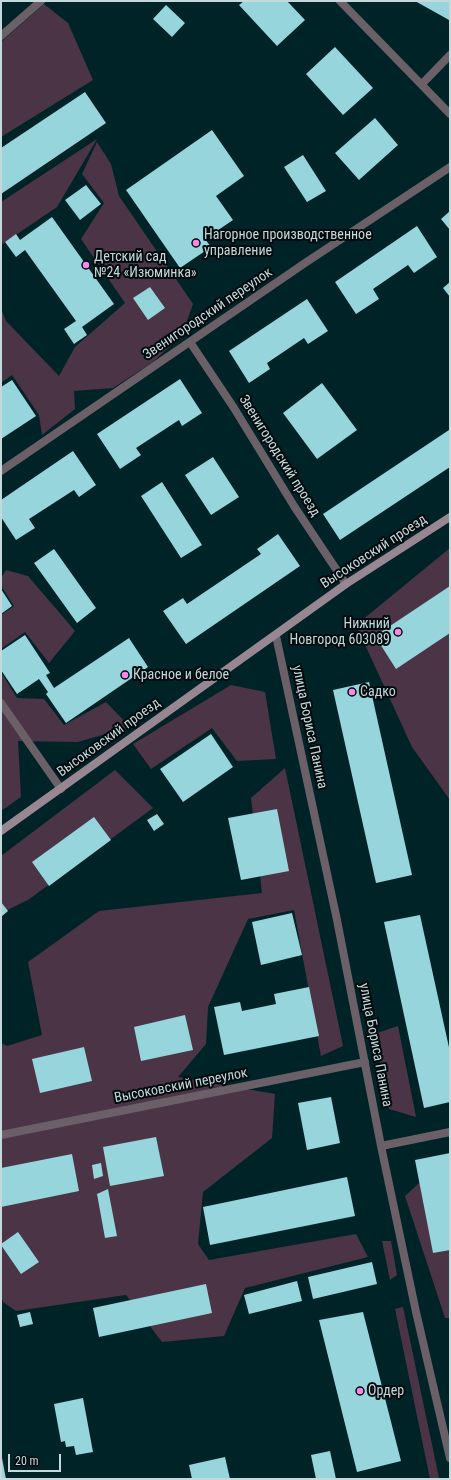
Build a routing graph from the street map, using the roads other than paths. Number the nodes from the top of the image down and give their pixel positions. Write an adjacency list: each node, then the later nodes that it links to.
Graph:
1 (41, 1): 3 (street)
2 (340, 1): 5 (street)
3 (1, 36)
4 (450, 55): 5 (street)
5 (422, 84): 6 (street)
6 (450, 114)
7 (450, 167): 8 (street, Звенигородский переулок)
8 (190, 342): 9 (street, Звенигородский переулок); 11 (street, Звенигородский проезд)
9 (1, 471)
10 (450, 517): 11 (street, Высоковский проезд)
11 (346, 584): 12 (street, Высоковский проезд)
12 (276, 636): 14 (street, Высоковский проезд); 16 (street, улица Бориса Панина)
13 (1, 704): 14 (street)
14 (61, 789): 15 (street, Высоковский проезд)
15 (1, 831)
16 (365, 1062): 18 (street, Высоковский переулок); 19 (street, улица Бориса Панина)
17 (450, 1132): 19 (street)
18 (1, 1135)
19 (381, 1146): 20 (street, улица Бориса Панина)
20 (450, 1458)

